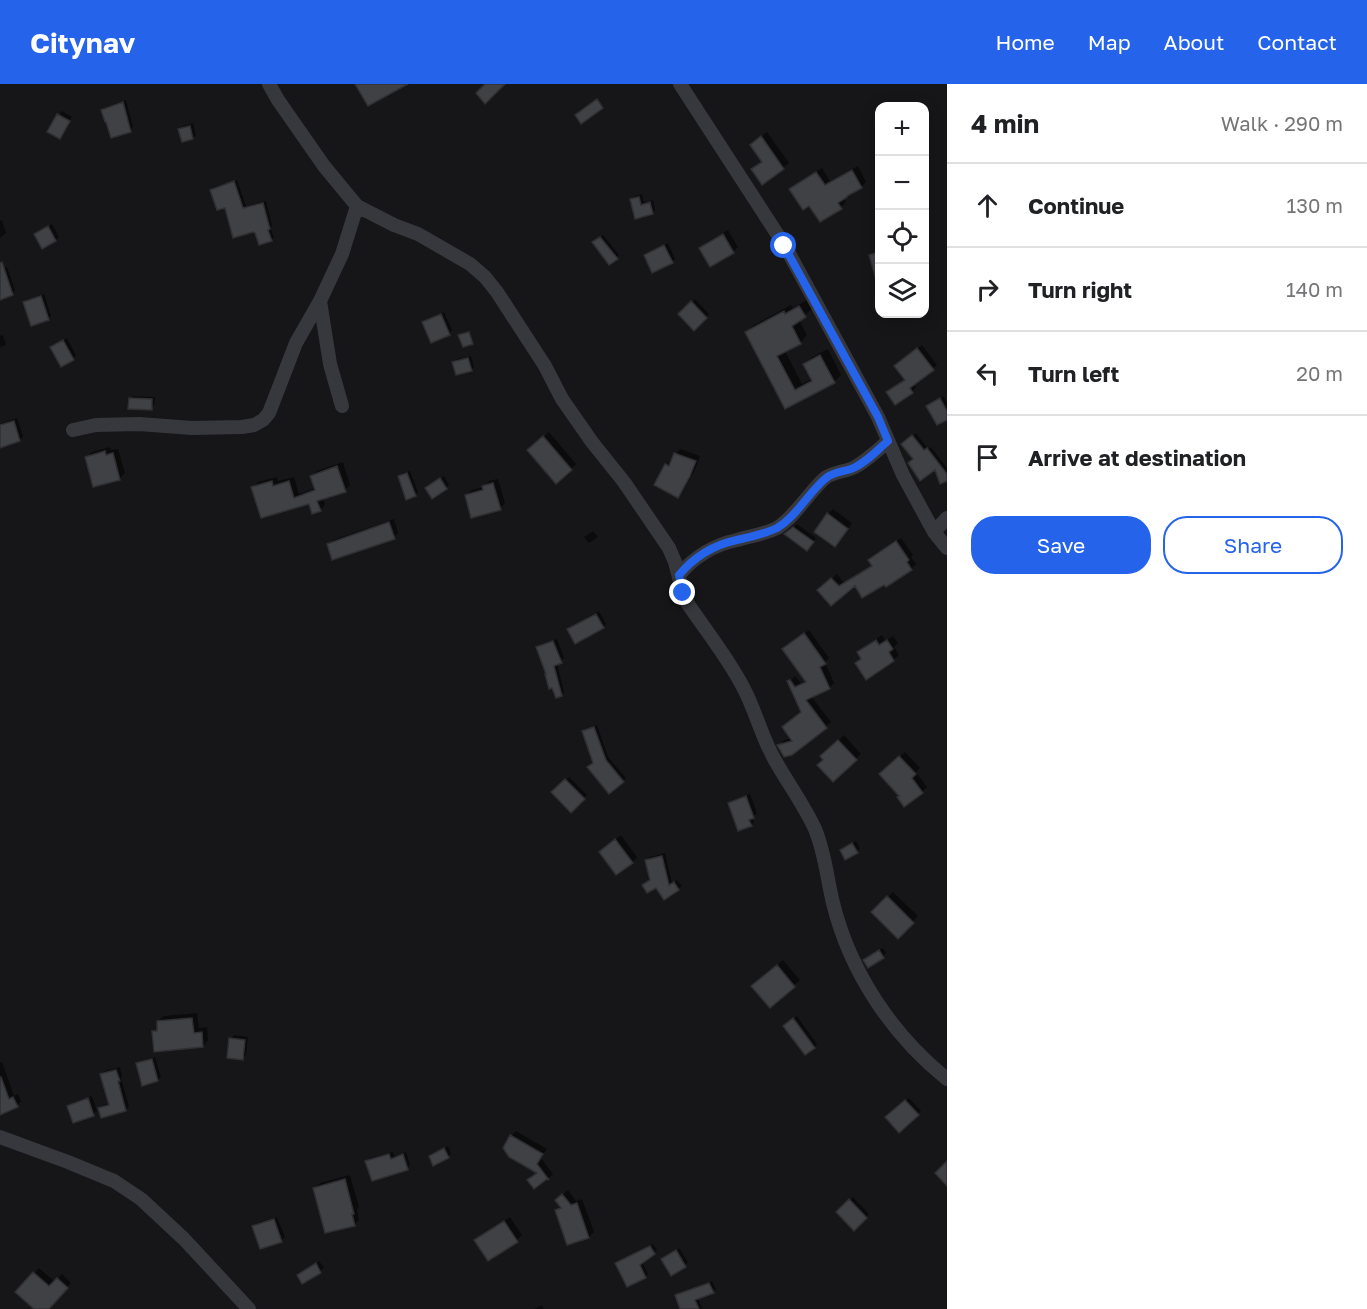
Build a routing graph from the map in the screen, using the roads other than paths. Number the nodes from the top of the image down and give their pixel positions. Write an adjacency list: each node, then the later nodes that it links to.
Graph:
1 (269, 84): 3 (street)
2 (680, 84): 7 (street)
3 (357, 206): 4 (street); 11 (street)
4 (320, 301): 5 (street); 6 (street)
5 (342, 406)
6 (73, 430)
7 (888, 441): 9 (street); 11 (street)
8 (947, 518): 9 (street)
9 (934, 532): 10 (street)
10 (947, 548)
11 (679, 575): 12 (street)
12 (947, 1079)
13 (0, 1137): 14 (street)
14 (249, 1309)

